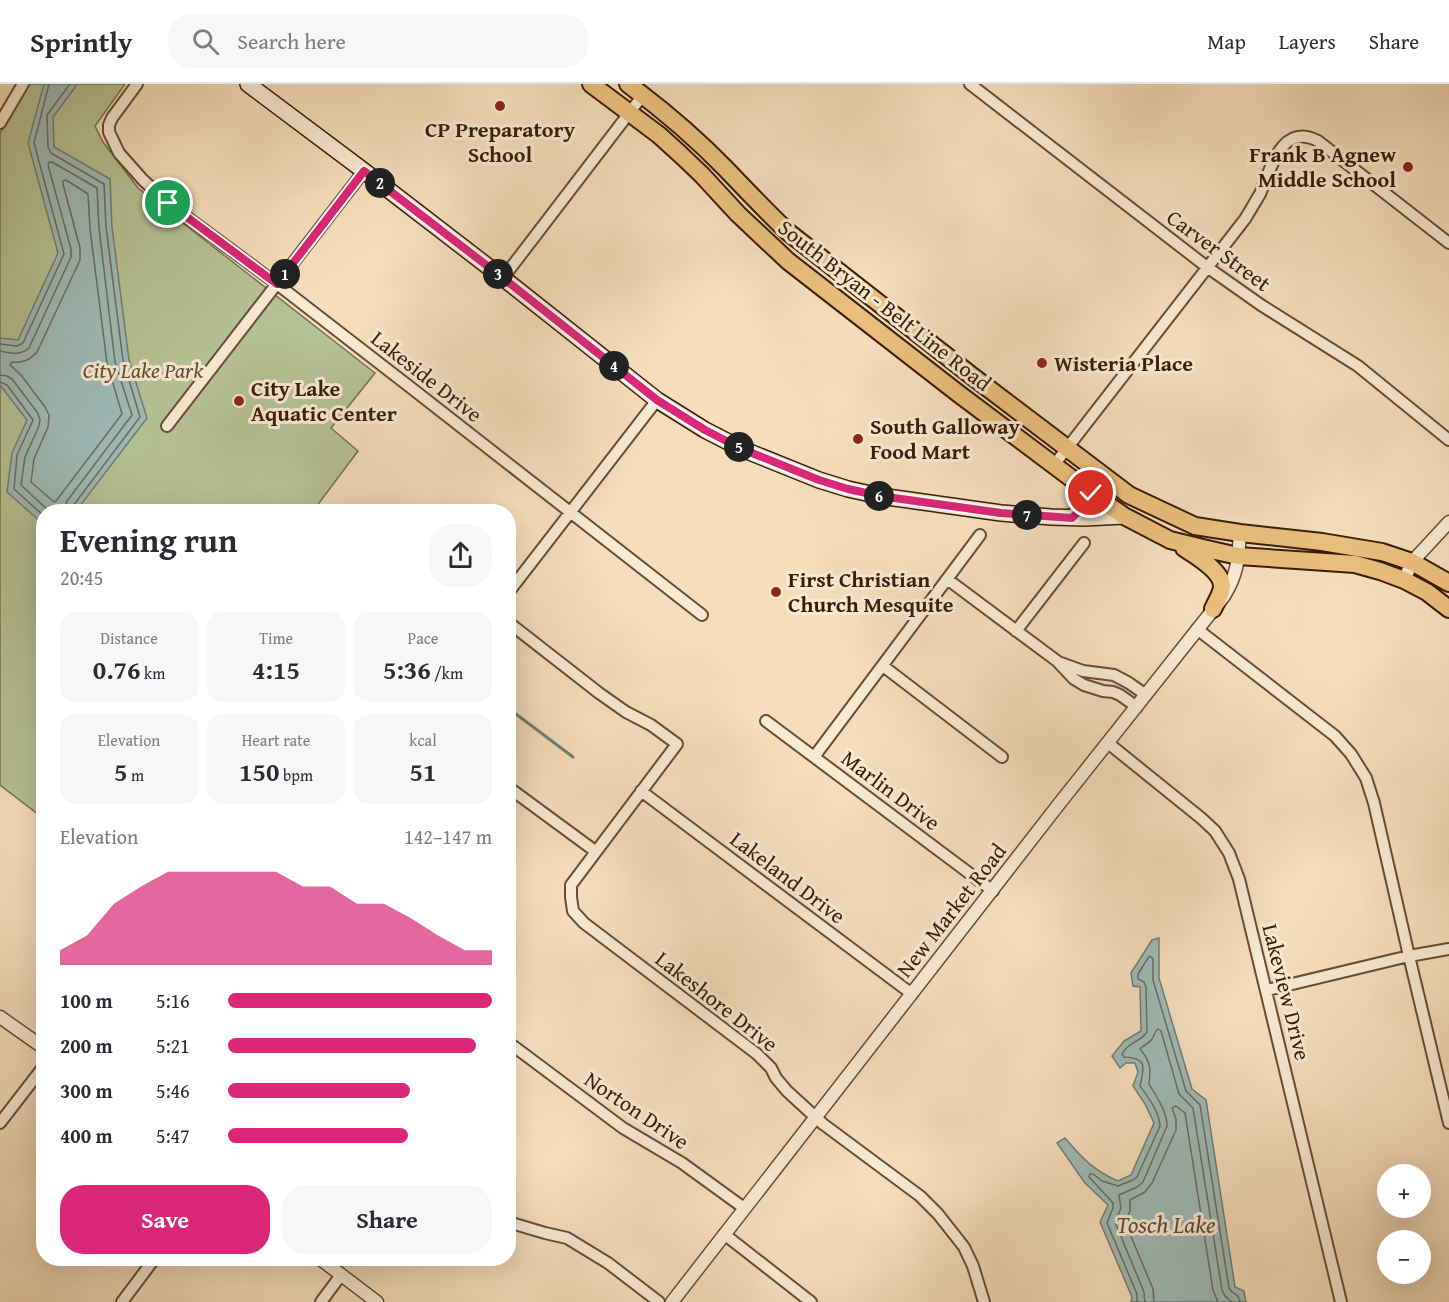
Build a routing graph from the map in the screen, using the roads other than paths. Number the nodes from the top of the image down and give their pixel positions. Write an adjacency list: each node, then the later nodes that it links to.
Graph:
1 (23, 84): 9 (street)
2 (137, 84): 14 (street, Lakeside Drive)
3 (248, 84): 10 (main road)
4 (591, 84): 8 (main road, South Bryan - Belt Line Road)
5 (628, 84): 7 (main road, South Bryan - Belt Line Road)
6 (970, 84): 12 (street, Carver Street)
7 (643, 95): 8 (street); 15 (main road, South Bryan - Belt Line Road)
8 (630, 113): 13 (street); 16 (main road, South Bryan - Belt Line Road)
9 (0, 123)
10 (364, 171): 13 (main road); 14 (street)
11 (1449, 243): 12 (street)
12 (1207, 267): 19 (street, Carver Street); 20 (street)
13 (503, 278): 17 (main road)
14 (277, 284): 18 (street); 23 (street, Lakeside Drive)
15 (972, 376): 16 (main road); 20 (main road, South Bryan - Belt Line Road)
16 (959, 393): 21 (main road, South Bryan - Belt Line Road)
17 (657, 400): 23 (street); 25 (main road)
18 (167, 426)
19 (1449, 440)
20 (1066, 448): 21 (street); 27 (main road, South Bryan - Belt Line Road)
21 (1054, 465): 22 (main road, South Bryan - Belt Line Road)
22 (1087, 490): 24 (main road, South Bryan - Belt Line Road); 25 (main road)
23 (571, 512): 36 (street); 40 (street, Lakeside Drive)
24 (1124, 516): 25 (main road); 27 (main road); 30 (main road, South Bryan - Belt Line Road)
25 (1072, 518)
26 (1449, 522): 33 (street)
27 (1195, 526): 28 (main road, South Bryan - Belt Line Road)
28 (1240, 533): 32 (street, New Market Road); 33 (main road, South Bryan - Belt Line Road)
29 (980, 535): 34 (street)
30 (1170, 540): 32 (main road, South Bryan - Belt Line Road); 38 (main road)
31 (1084, 543): 43 (street)
32 (1238, 556): 35 (main road, South Bryan - Belt Line Road); 38 (street, New Market Road)
33 (1412, 562): 35 (street); 37 (main road, South Bryan - Belt Line Road)
34 (947, 579): 43 (street); 45 (street)
35 (1404, 580): 39 (main road, South Bryan - Belt Line Road)
36 (516, 583)
37 (1449, 583)
38 (1213, 609): 42 (street, New Market Road)
39 (1449, 609)
40 (702, 615)
41 (516, 628): 52 (street, Lakeshore Drive)
42 (1197, 629): 46 (street, New Market Road); 57 (street)
43 (1016, 631): 44 (street)
44 (1057, 661): 46 (street); 47 (street)
45 (883, 666): 50 (street); 51 (street)
46 (1146, 695): 47 (street, New Market Road)
47 (1137, 707): 49 (street, New Market Road)
48 (766, 721): 50 (street, Marlin Drive)
49 (1108, 743): 55 (street, New Market Road); 58 (street, Lakeview Drive)
50 (814, 757): 55 (street, Marlin Drive)
51 (1002, 757)
52 (641, 791): 54 (street, Lakeshore Drive); 59 (street, Lakeland Drive)
53 (516, 793): 54 (street)
54 (595, 851): 64 (street, Lakeshore Drive)
55 (993, 891): 59 (street, New Market Road)
56 (1449, 949): 57 (street)
57 (1409, 956): 58 (street); 66 (street)
58 (1267, 990): 80 (street, Lakeview Drive)
59 (912, 994): 64 (street, New Market Road)
60 (0, 1017): 61 (street)
61 (36, 1042)
62 (516, 1048): 67 (street, Norton Drive)
63 (36, 1076): 65 (street)
64 (816, 1116): 67 (street, New Market Road); 79 (street, Lakeshore Drive)
65 (0, 1123)
66 (1449, 1123)
67 (744, 1209): 69 (street, New Market Road)
68 (516, 1224): 76 (street)
69 (724, 1234): 77 (street, New Market Road); 78 (street)
70 (149, 1266): 73 (street)
71 (329, 1266): 72 (street)
72 (341, 1275): 74 (street); 75 (street)
73 (122, 1302)
74 (321, 1302)
75 (377, 1302)
76 (659, 1302)
77 (672, 1302)
78 (811, 1302)
79 (984, 1302)
80 (1341, 1302)

